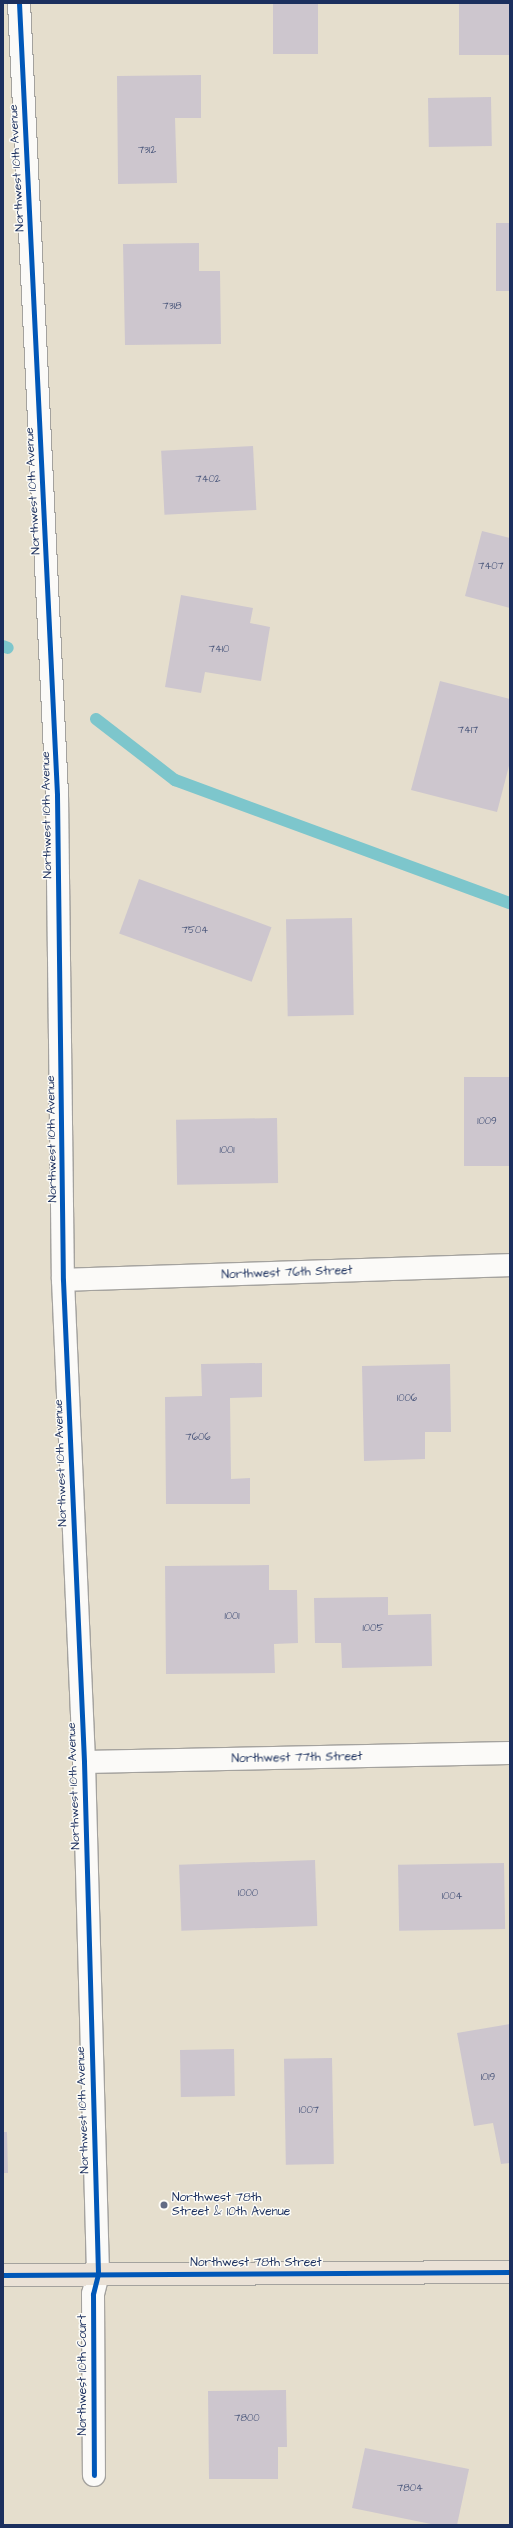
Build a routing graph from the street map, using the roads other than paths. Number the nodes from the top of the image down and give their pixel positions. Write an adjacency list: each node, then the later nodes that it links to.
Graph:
1 (20, 3): 3 (street, Northwest 10th Avenue)
2 (510, 1265): 3 (street, Northwest 76th Street)
3 (64, 1280): 5 (street, Northwest 10th Avenue)
4 (510, 1754): 5 (street, Northwest 77th Street)
5 (84, 1762): 7 (street, Northwest 10th Avenue)
6 (510, 2272): 7 (main road, Northwest 78th Street)
7 (98, 2274): 8 (main road, Northwest 78th Street); 9 (street, Northwest 10th Court)
8 (3, 2275)
9 (94, 2475)

